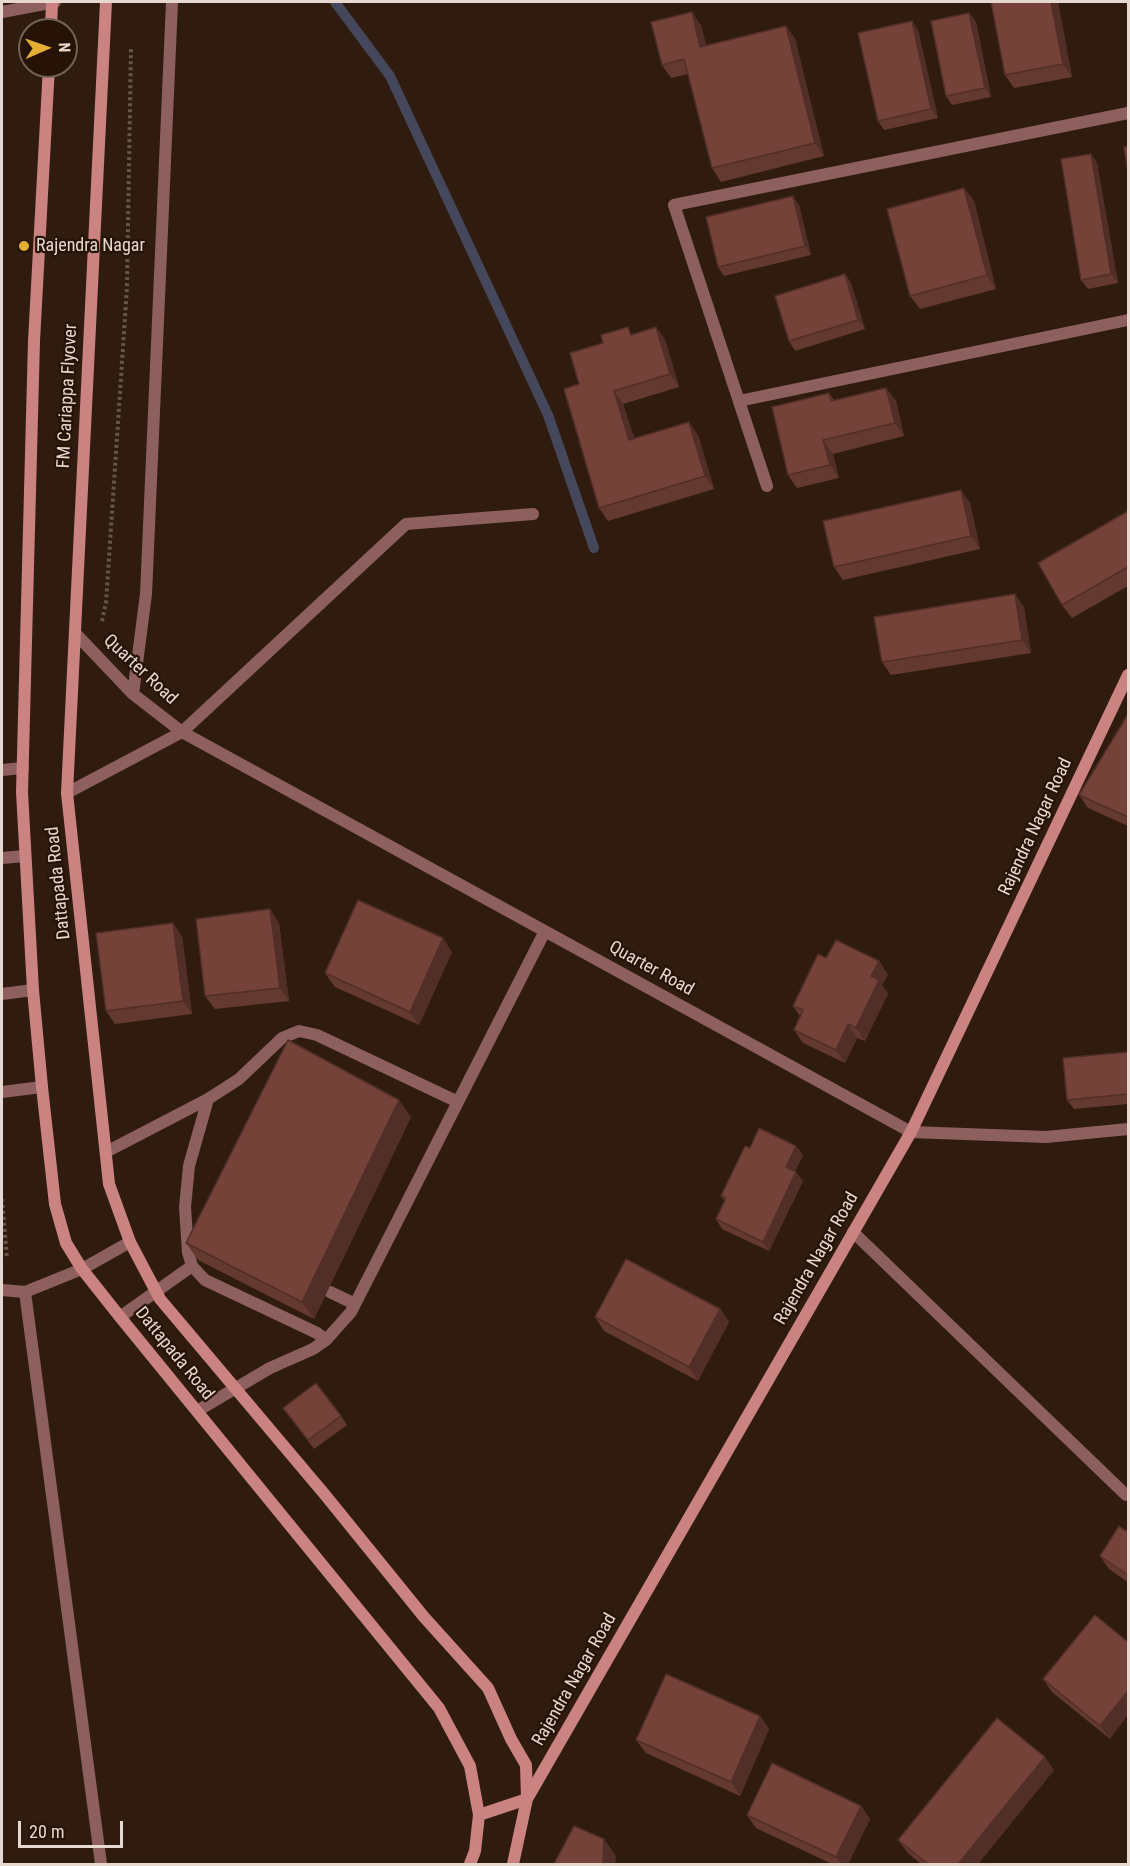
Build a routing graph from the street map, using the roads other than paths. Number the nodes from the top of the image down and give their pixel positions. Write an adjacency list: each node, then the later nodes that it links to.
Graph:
1 (54, 2): 4 (street); 5 (main road)
2 (106, 2): 12 (main road, FM Cariappa Flyover)
3 (172, 2): 14 (street)
4 (2, 12)
5 (52, 18)
6 (48, 78): 16 (main road, FM Cariappa Flyover)
7 (1128, 113): 9 (street)
8 (1128, 320): 9 (street)
9 (740, 401): 10 (street)
10 (767, 486)
11 (533, 514): 15 (street)
12 (75, 633): 14 (street, Quarter Road); 19 (main road, FM Cariappa Flyover)
13 (1128, 675): 30 (main road, Rajendra Nagar Road)
14 (133, 694): 15 (street, Quarter Road)
15 (182, 732): 19 (street, Quarter Road); 22 (street, Quarter Road)
16 (23, 768): 17 (street); 18 (main road, FM Cariappa Flyover)
17 (2, 770)
18 (22, 792): 20 (main road, Dattapada Road)
19 (67, 793): 31 (main road, Dattapada Road)
20 (25, 856): 21 (street); 23 (main road, Dattapada Road)
21 (2, 858)
22 (545, 931): 28 (street); 30 (street, Quarter Road)
23 (33, 990): 24 (street); 25 (main road, Dattapada Road)
24 (2, 993)
25 (42, 1088): 26 (street); 35 (main road, Dattapada Road)
26 (2, 1092)
27 (208, 1099): 28 (street); 31 (street); 34 (street)
28 (458, 1102): 40 (street)
29 (1128, 1130): 30 (street, Quarter Road)
30 (911, 1132): 32 (main road, Rajendra Nagar Road)
31 (106, 1152): 33 (main road, Dattapada Road)
32 (853, 1232): 45 (street); 46 (main road, Rajendra Nagar Road)
33 (130, 1242): 35 (street); 37 (main road, Dattapada Road)
34 (192, 1266): 37 (street); 42 (street)
35 (82, 1269): 39 (street); 41 (main road, Dattapada Road)
36 (2, 1290): 39 (street)
37 (156, 1290): 41 (street); 43 (main road, Dattapada Road)
38 (330, 1292): 40 (street)
39 (26, 1293): 48 (street)
40 (355, 1304): 42 (street)
41 (120, 1317): 44 (main road, Dattapada Road)
42 (326, 1340): 43 (street)
43 (235, 1388): 44 (street); 46 (main road, Dattapada Road)
44 (197, 1411): 47 (main road, Dattapada Road)
45 (1126, 1495)
46 (527, 1799): 47 (main road); 50 (main road)
47 (479, 1815): 49 (main road, Dattapada Road)
48 (101, 1864)
49 (470, 1864)
50 (513, 1864)

